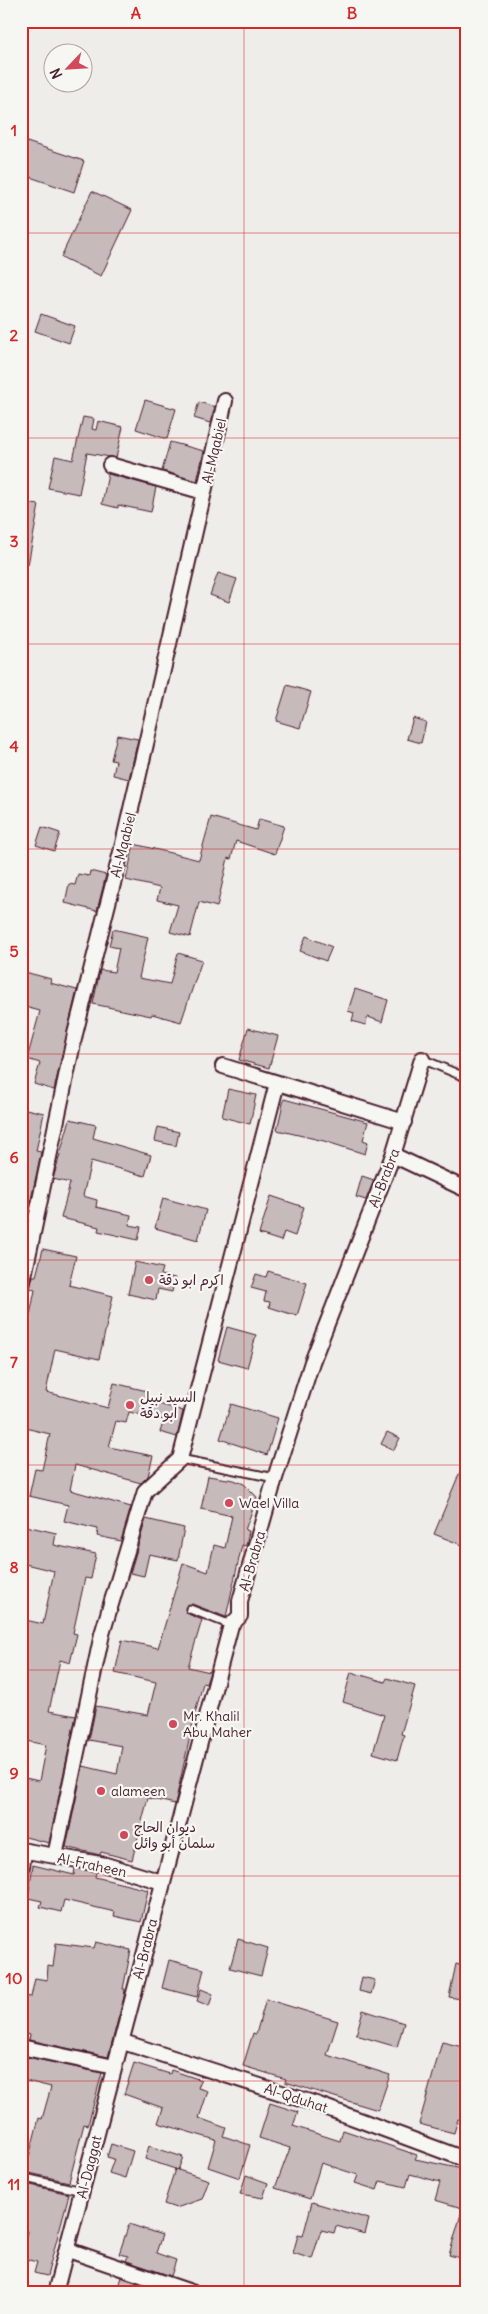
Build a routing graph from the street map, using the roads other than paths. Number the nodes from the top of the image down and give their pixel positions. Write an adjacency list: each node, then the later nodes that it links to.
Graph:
1 (225, 401): 3 (street, Al-Mqabiel)
2 (110, 465): 3 (street)
3 (204, 492): 11 (street, Al-Mqabiel)
4 (422, 1060): 6 (lane); 8 (street, Al-Brabra)
5 (224, 1066): 7 (street)
6 (467, 1078)
7 (276, 1083): 8 (street); 12 (street)
8 (404, 1122): 9 (street, Al-Brabra)
9 (393, 1155): 10 (street); 13 (street, Al-Brabra)
10 (467, 1190)
11 (21, 1290)
12 (180, 1459): 13 (lane); 17 (street)
13 (275, 1478): 15 (street, Al-Brabra)
14 (190, 1609): 15 (lane)
15 (231, 1625): 18 (street, Al-Brabra)
16 (25, 1850): 17 (street, Al-Fraheen); 19 (lane)
17 (55, 1856): 18 (street, Al-Fraheen)
18 (162, 1882): 20 (street, Al-Brabra)
19 (21, 1895)
20 (122, 2042): 22 (street, Al-Daggat); 23 (street, Al-Qduhat)
21 (21, 2047): 22 (street)
22 (114, 2068): 25 (street, Al-Daggat)
23 (467, 2160)
24 (21, 2177): 25 (lane)
25 (82, 2191): 26 (street, Al-Daggat)
26 (68, 2250): 27 (street, Al-Daggat); 28 (street)
27 (55, 2293)
28 (194, 2293)

